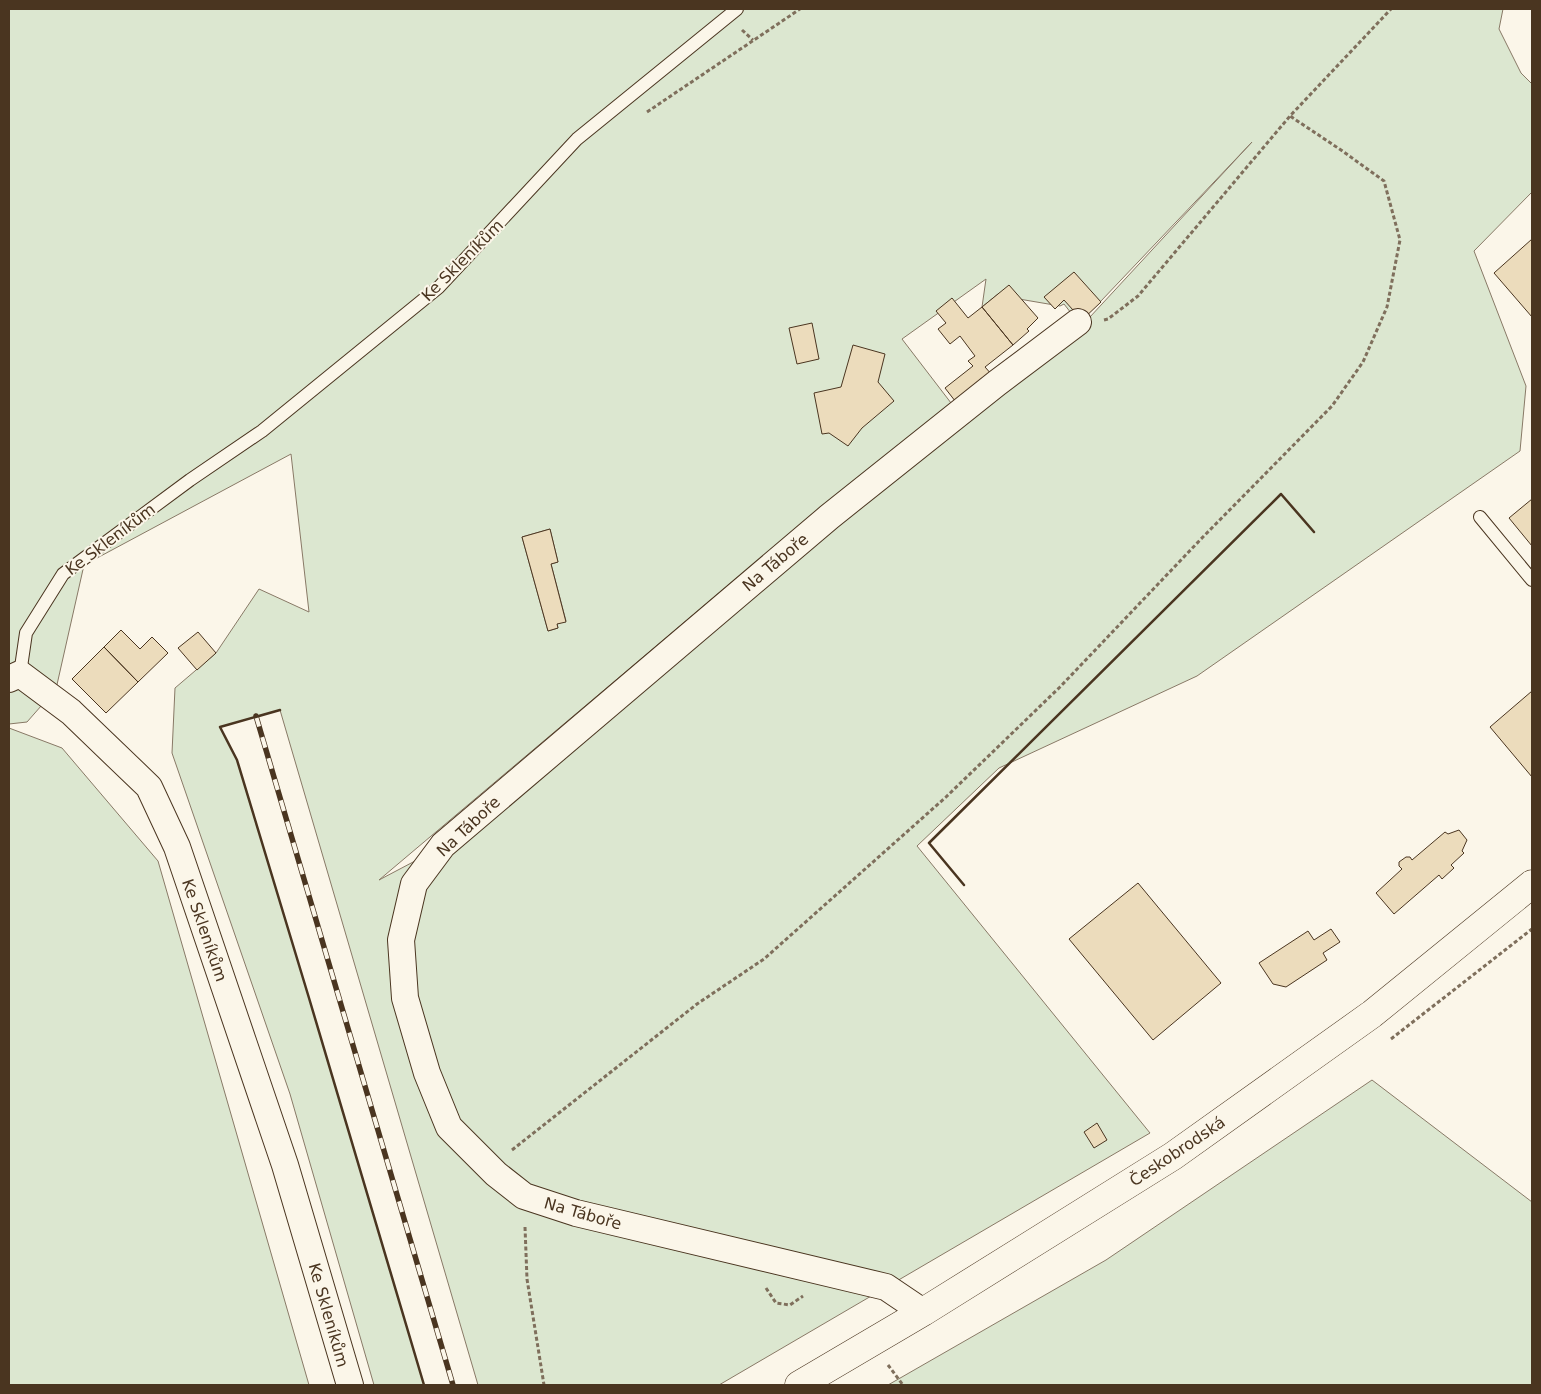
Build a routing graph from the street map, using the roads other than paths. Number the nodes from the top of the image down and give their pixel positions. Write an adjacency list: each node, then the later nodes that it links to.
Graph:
1 (737, 9): 5 (lane, Ke Skleníkům)
2 (1078, 322): 7 (street, Na Táboře)
3 (1480, 516): 4 (lane)
4 (1532, 580)
5 (14, 676): 8 (street, Ke Skleníkům)
6 (1532, 884): 7 (main road, Českobrodská)
7 (923, 1312): 9 (main road, Českobrodská)
8 (350, 1385)
9 (799, 1385)

